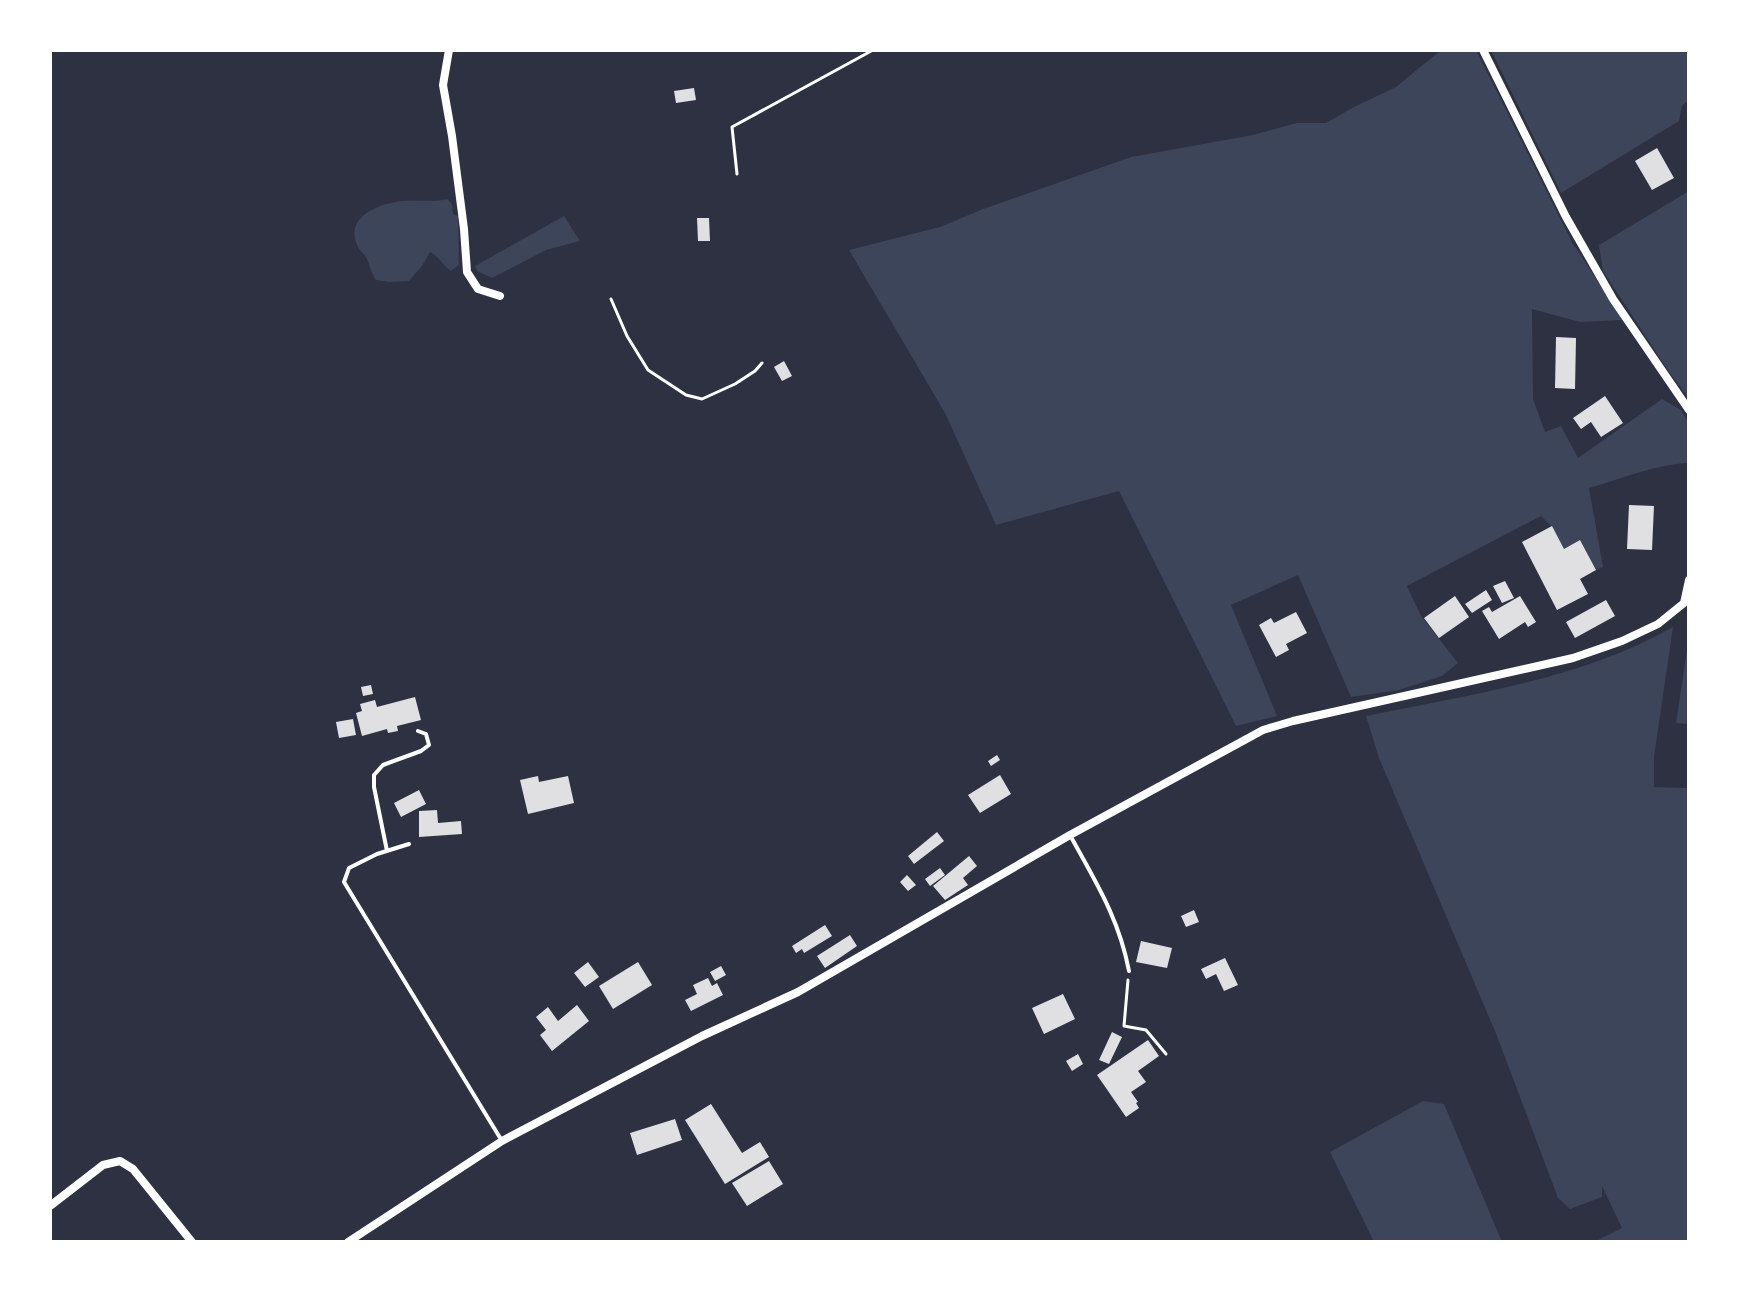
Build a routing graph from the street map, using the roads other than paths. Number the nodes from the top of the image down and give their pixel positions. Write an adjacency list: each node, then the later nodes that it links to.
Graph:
1 (449, 50): 3 (street)
2 (1483, 50): 4 (street)
3 (500, 296)
4 (1689, 410)
5 (1689, 580): 7 (street)
6 (418, 731): 9 (lane)
7 (1070, 835): 10 (lane); 11 (street)
8 (409, 844): 9 (lane)
9 (387, 851): 11 (lane)
10 (1129, 971)
11 (502, 1141): 14 (street)
12 (50, 1206): 13 (street)
13 (192, 1242)
14 (348, 1242)

